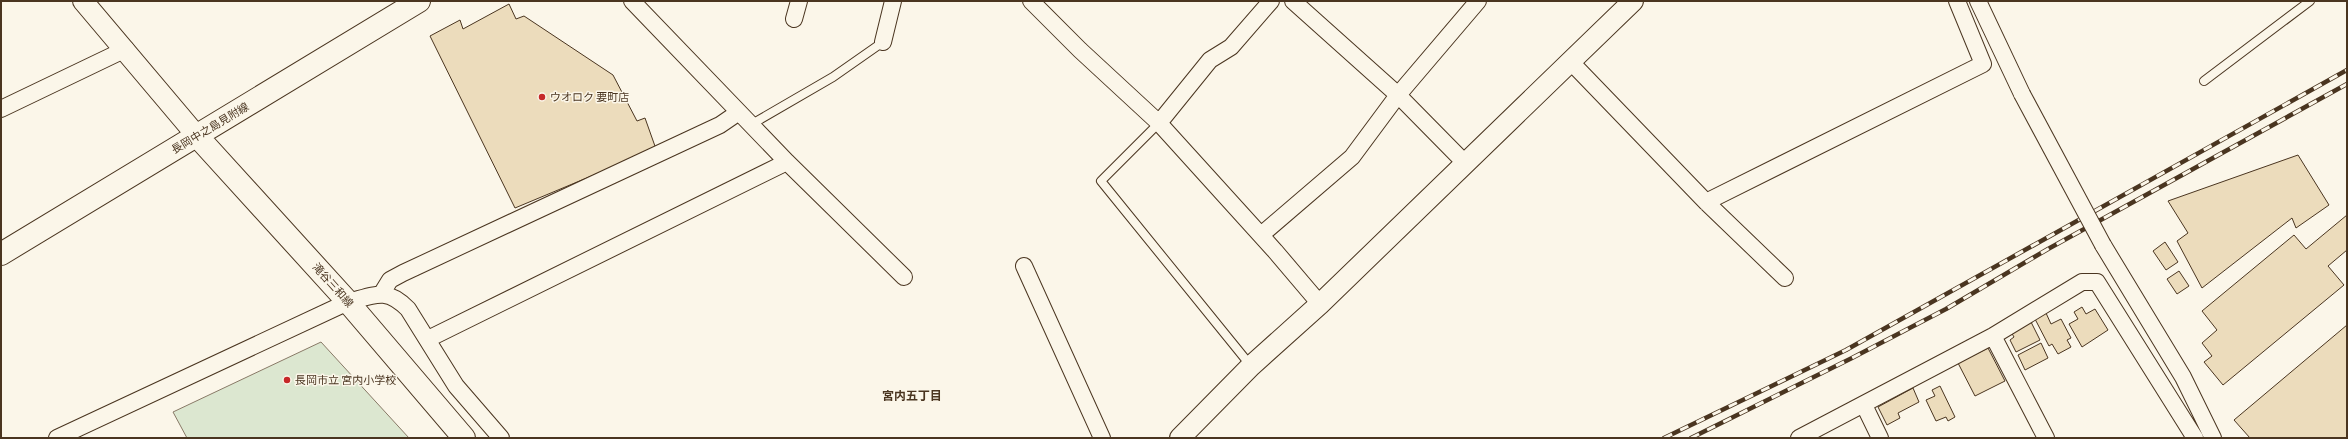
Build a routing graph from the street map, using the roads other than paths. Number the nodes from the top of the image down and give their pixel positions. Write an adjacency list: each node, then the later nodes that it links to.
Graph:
1 (84, 1): 16 (street)
2 (419, 1): 24 (main road, 長岡中之島見附線)
3 (632, 1): 21 (street)
4 (799, 1): 14 (street)
5 (893, 1): 15 (street)
6 (1031, 1): 22 (street)
7 (1271, 1): 22 (street)
8 (1293, 1): 19 (street)
9 (1478, 1): 19 (street)
10 (1633, 1): 17 (street)
11 (1957, 1): 27 (street)
12 (1978, 1): 49 (street, bridge)
13 (2310, 1): 18 (lane)
14 (794, 19)
15 (883, 42): 23 (lane)
16 (126, 49): 20 (street); 24 (street)
17 (1570, 61): 26 (street); 27 (street)
18 (2204, 81)
19 (1398, 95): 26 (street); 28 (street)
20 (1, 109)
21 (739, 112): 23 (street); 33 (street)
22 (1159, 123): 28 (street); 38 (lane)
23 (752, 124): 25 (street)
24 (198, 136): 29 (main road, 長岡中之島見附線); 34 (main road, 滝谷三和線)
25 (787, 162): 31 (street); 37 (street)
26 (1465, 163): 35 (street)
27 (1706, 202): 32 (street)
28 (1261, 235): 35 (street)
29 (1, 254)
30 (1024, 266): 43 (street)
31 (904, 277)
32 (1785, 278)
33 (382, 293): 34 (street); 37 (street)
34 (348, 302): 40 (street); 41 (main road, 滝谷三和線)
35 (1320, 304): 38 (street)
36 (1993, 336): 39 (street); 47 (street); 48 (street)
37 (428, 339): 42 (street)
38 (1251, 366): 44 (street)
39 (1864, 405): 45 (street); 46 (street)
40 (57, 438)
41 (464, 438)
42 (501, 438)
43 (1102, 438)
44 (1180, 438)
45 (1799, 438)
46 (1880, 438)
47 (2046, 438)
48 (2195, 438)
49 (2213, 438)

